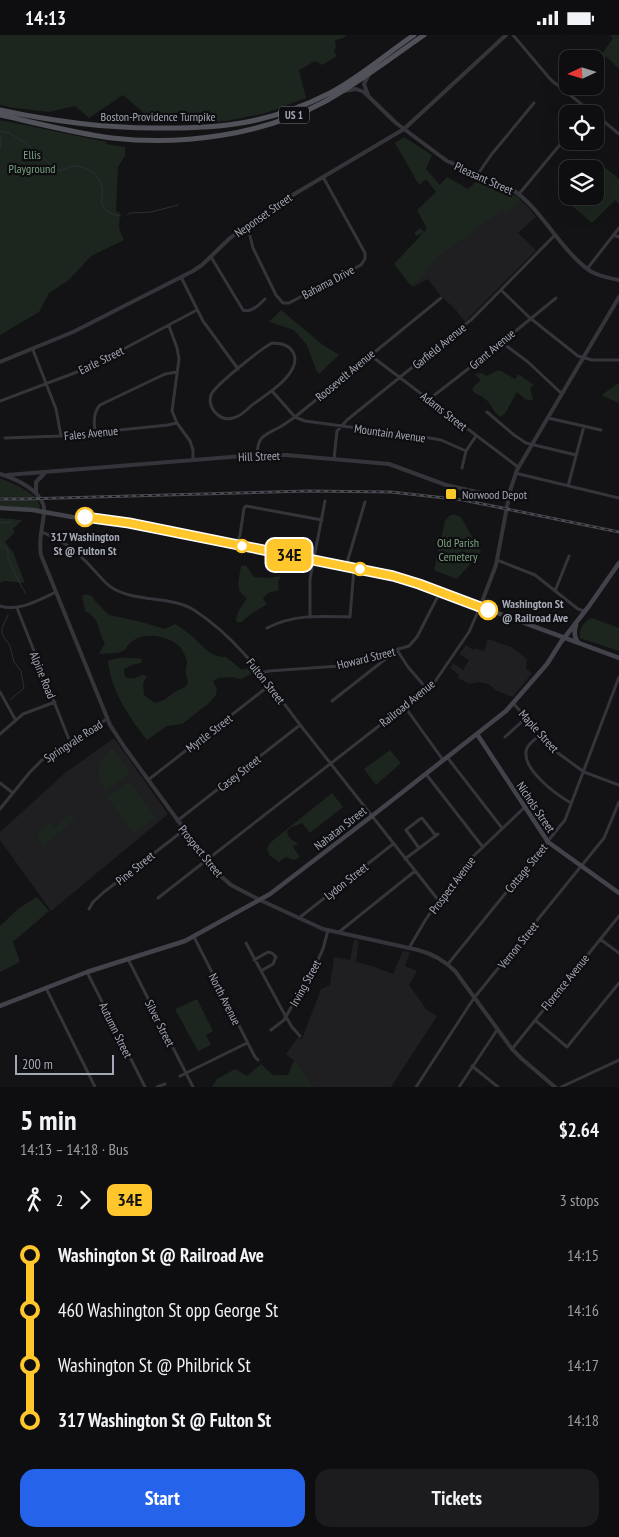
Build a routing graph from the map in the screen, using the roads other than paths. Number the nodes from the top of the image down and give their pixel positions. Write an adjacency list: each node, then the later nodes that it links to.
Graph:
1 (414, 35): 13 (main road, Boston-Providence Turnpike / US 1)
2 (424, 35): 5 (main road, Boston-Providence Turnpike / US 1)
3 (506, 35): 14 (street, Neponset Street)
4 (513, 35): 9 (street)
5 (370, 72): 6 (main road, Boston-Providence Turnpike / US 1); 7 (street)
6 (342, 91): 7 (street); 16 (main road, Boston-Providence Turnpike / US 1)
7 (368, 95): 14 (street, Pleasant Street)
8 (534, 103): 18 (street)
9 (584, 105)
10 (0, 110): 13 (main road, Boston-Providence Turnpike / US 1)
11 (0, 115): 16 (main road, Boston-Providence Turnpike / US 1)
12 (604, 122): 15 (street)
13 (145, 128): 16 (main road)
14 (404, 129): 18 (street, Pleasant Street); 19 (street, Neponset Street)
15 (619, 134)
16 (145, 141)
17 (559, 146): 20 (street)
18 (477, 175): 20 (street, Pleasant Street)
19 (323, 177): 21 (street, Neponset Street); 21 (street, Bahama Drive)
20 (519, 194): 23 (street, Pleasant Street)
21 (246, 225): 26 (street, Neponset Street)
22 (619, 228): 24 (street)
23 (555, 235): 27 (street, Pleasant Street); 30 (street, Garfield Avenue)
24 (613, 235): 25 (street); 27 (street)
25 (619, 237)
26 (211, 257): 28 (street, Neponset Street); 34 (street)
27 (587, 269): 29 (street, Pleasant Street)
28 (181, 277): 35 (street); 39 (street, Neponset Street)
29 (619, 279)
30 (501, 289): 36 (street); 46 (street, Garfield Avenue)
31 (619, 297): 41 (street, Railroad Avenue)
32 (441, 298): 40 (street, Roosevelt Avenue)
33 (556, 298): 36 (street, Grant Avenue)
34 (265, 299)
35 (198, 310): 37 (street, Earle Street); 44 (street)
36 (530, 318): 38 (street, Grant Avenue); 41 (street)
37 (168, 326): 45 (street); 47 (street, Earle Street)
38 (501, 342): 49 (street); 50 (street, Grant Avenue)
39 (33, 349): 43 (street, Neponset Street); 47 (street)
40 (370, 355): 46 (street, Adams Street); 53 (street, Roosevelt Avenue)
41 (582, 358): 42 (street); 49 (street, Railroad Avenue)
42 (619, 360)
43 (0, 362)
44 (238, 369): 48 (street); 48 (street)
45 (177, 372): 55 (street); 59 (street)
46 (400, 378): 50 (street, Adams Street); 56 (street, Garfield Avenue)
47 (46, 384): 51 (street, Earle Street); 60 (street)
48 (272, 391): 53 (street)
49 (562, 393): 54 (street, Railroad Avenue)
50 (428, 399): 61 (street, Adams Street)
51 (0, 401)
52 (487, 412): 63 (street)
53 (295, 417): 56 (street, Mountain Avenue); 65 (street, Roosevelt Avenue)
54 (547, 418): 57 (street); 63 (street, Railroad Avenue)
55 (177, 423): 59 (street, Fales Avenue); 68 (street)
56 (341, 426): 64 (street, Mountain Avenue); 67 (street)
57 (584, 427): 58 (street); 66 (street)
58 (601, 430)
59 (95, 432): 60 (street, Fales Avenue)
60 (61, 436): 62 (street, Fales Avenue)
61 (476, 436): 64 (street); 69 (street, Adams Street)
62 (5, 438)
63 (530, 445): 66 (street); 69 (street, Railroad Avenue)
64 (466, 451): 70 (street)
65 (257, 455): 67 (street, Hill Street); 68 (street, Hill Street)
66 (576, 455): 77 (street)
67 (334, 459): 80 (street, Hill Street)
68 (193, 460): 71 (street, Hill Street)
69 (518, 467): 72 (street, Railroad Avenue)
70 (462, 468)
71 (46, 472): 74 (street, Hill Street); 78 (street)
72 (515, 473): 77 (street); 80 (street, Railroad Avenue)
73 (0, 474): 75 (street)
74 (28, 474): 75 (street, Hill Street); 76 (street)
75 (5, 475): 76 (street)
76 (24, 485): 78 (street)
77 (568, 486): 79 (street)
78 (36, 493): 84 (street)
79 (619, 498)
80 (508, 499): 89 (street, Railroad Avenue)
81 (326, 501): 85 (street)
82 (365, 503): 92 (street)
83 (0, 508): 84 (main road)
84 (44, 512): 86 (street, Prospect Street); 87 (main road)
85 (322, 520): 87 (street); 90 (street)
86 (41, 532): 95 (street, Prospect Street); 108 (street, Fulton Street)
87 (236, 545): 90 (main road)
88 (569, 556): 94 (street)
89 (497, 559): 94 (street); 99 (street, Railroad Avenue)
90 (314, 560): 92 (main road); 101 (street)
91 (619, 563): 100 (main road, Nahatan Street)
92 (346, 566): 93 (main road)
93 (354, 568): 96 (main road); 101 (street)
94 (555, 591): 100 (street)
95 (56, 592): 98 (street); 119 (street, Prospect Street)
96 (440, 592): 99 (main road); 106 (street, Howard Street)
97 (0, 607): 98 (street)
98 (17, 607): 114 (street, Alpine Road)
99 (480, 607): 104 (main road); 111 (street, Railroad Avenue)
100 (585, 612): 102 (main road, Nahatan Street)
101 (310, 615): 103 (street)
102 (578, 622): 104 (main road, Nahatan Street); 105 (main road)
103 (267, 628)
104 (564, 638): 105 (main road); 115 (main road, Nahatan Street)
105 (580, 644): 107 (main road)
106 (397, 650): 108 (street, Howard Street); 111 (street); 113 (street)
107 (619, 658)
108 (261, 673): 110 (street, Fulton Street)
109 (619, 677): 128 (street, Cottage Street)
110 (270, 685): 120 (street, Fulton Street); 130 (street, Myrtle Street)
111 (427, 689): 116 (street, Railroad Avenue)
112 (0, 692): 118 (street)
113 (332, 701)
114 (54, 702): 118 (street); 125 (street, Alpine Road)
115 (513, 703): 117 (street, Maple Street); 122 (main road, Nahatan Street)
116 (405, 707): 126 (street); 127 (street, Railroad Avenue)
117 (527, 717): 123 (street, Maple Street); 124 (street)
118 (15, 719): 121 (street)
119 (107, 719): 125 (street, Springvale Road); 130 (street, Prospect Street)
120 (300, 725): 127 (street, Fulton Street); 140 (street, Casey Street)
121 (0, 734)
122 (477, 734): 126 (main road, Nahatan Street); 136 (main road, Nichols Street)
123 (541, 734): 128 (street, Maple Street); 134 (street)
124 (505, 737)
125 (70, 742): 133 (street, Springvale Road)
126 (445, 758): 129 (main road, Nahatan Street); 142 (street)
127 (330, 764): 138 (street, Fulton Street); 149 (street, Railroad Avenue)
128 (584, 772): 132 (street, Maple Street); 134 (street, Cottage Street)
129 (426, 774): 138 (main road, Nahatan Street); 146 (street)
130 (148, 780): 140 (street, Prospect Street)
131 (0, 783): 133 (street)
132 (619, 785)
133 (13, 793): 137 (street, Springvale Road)
134 (571, 803): 144 (street, Cottage Street)
135 (619, 803): 139 (street, Vernon Street)
136 (524, 807): 142 (street, Prospect Avenue); 144 (main road, Nichols Street)
137 (0, 809)
138 (372, 816): 145 (street, Fulton Street); 154 (main road, Nahatan Street)
139 (613, 818): 141 (street); 150 (street, Vernon Street)
140 (178, 821): 143 (street, Prospect Street)
141 (619, 821)
142 (502, 828): 146 (street, Prospect Avenue)
143 (184, 829): 149 (street, Prospect Street); 156 (street, Pine Street)
144 (548, 842): 150 (main road, Nichols Street); 168 (street, Cottage Street)
145 (393, 844): 148 (street, Fulton Street); 158 (street, Lydon Street)
146 (482, 846): 155 (street, Prospect Avenue)
147 (419, 848): 147 (street); 148 (street)
148 (405, 859): 151 (street, Fulton Street)
149 (206, 860): 153 (street, Railroad Avenue); 154 (street, Prospect Street)
150 (581, 866): 152 (main road, Nichols Street); 173 (street, Vernon Street)
151 (416, 871): 155 (street, Fulton Street); 160 (street)
152 (619, 893)
153 (158, 898)
154 (260, 900): 158 (street, Prospect Street); 161 (main road, Nahatan Street)
155 (439, 901): 164 (street, Prospect Avenue)
156 (89, 909)
157 (619, 916): 162 (street, Florence Avenue)
158 (298, 919): 159 (street, Prospect Street)
159 (328, 930): 160 (street, Prospect Street); 175 (street, Irving Street)
160 (339, 933): 164 (street, Prospect Street)
161 (194, 937): 166 (main road, Nahatan Street); 180 (street, North Avenue)
162 (600, 939): 165 (street); 176 (street, Florence Avenue)
163 (246, 943): 167 (street)
164 (409, 948): 168 (street, Prospect Street)
165 (619, 953)
166 (128, 959): 170 (main road, Nahatan Street); 185 (street, Silver Street)
167 (254, 959): 169 (street); 169 (street)
168 (448, 964): 173 (street, Prospect Street)
169 (261, 971): 175 (street)
170 (88, 972): 172 (main road, Nahatan Street); 189 (street, Autumn Street)
171 (619, 983): 176 (street)
172 (46, 988): 174 (main road, Nahatan Street); 188 (street)
173 (474, 998): 178 (street, Prospect Street); 192 (street, Vernon Street)
174 (0, 1006)
175 (286, 1017): 177 (street, Irving Street); 179 (street)
176 (535, 1020): 181 (street, Florence Avenue)
177 (271, 1030)
178 (497, 1030): 181 (street, Prospect Street); 184 (street)
179 (300, 1036)
180 (248, 1043): 182 (street, North Avenue); 185 (street)
181 (512, 1049): 195 (street, Prospect Street)
182 (258, 1060)
183 (619, 1060): 196 (street)
184 (472, 1066): 193 (street); 194 (street)
185 (186, 1073): 186 (street); 191 (street, Silver Street)
186 (180, 1076)
187 (165, 1084): 190 (street)
188 (95, 1087)
189 (145, 1087)
190 (157, 1087)
191 (193, 1087)
192 (416, 1087)
193 (458, 1087)
194 (498, 1087)
195 (555, 1087)
196 (561, 1087)

